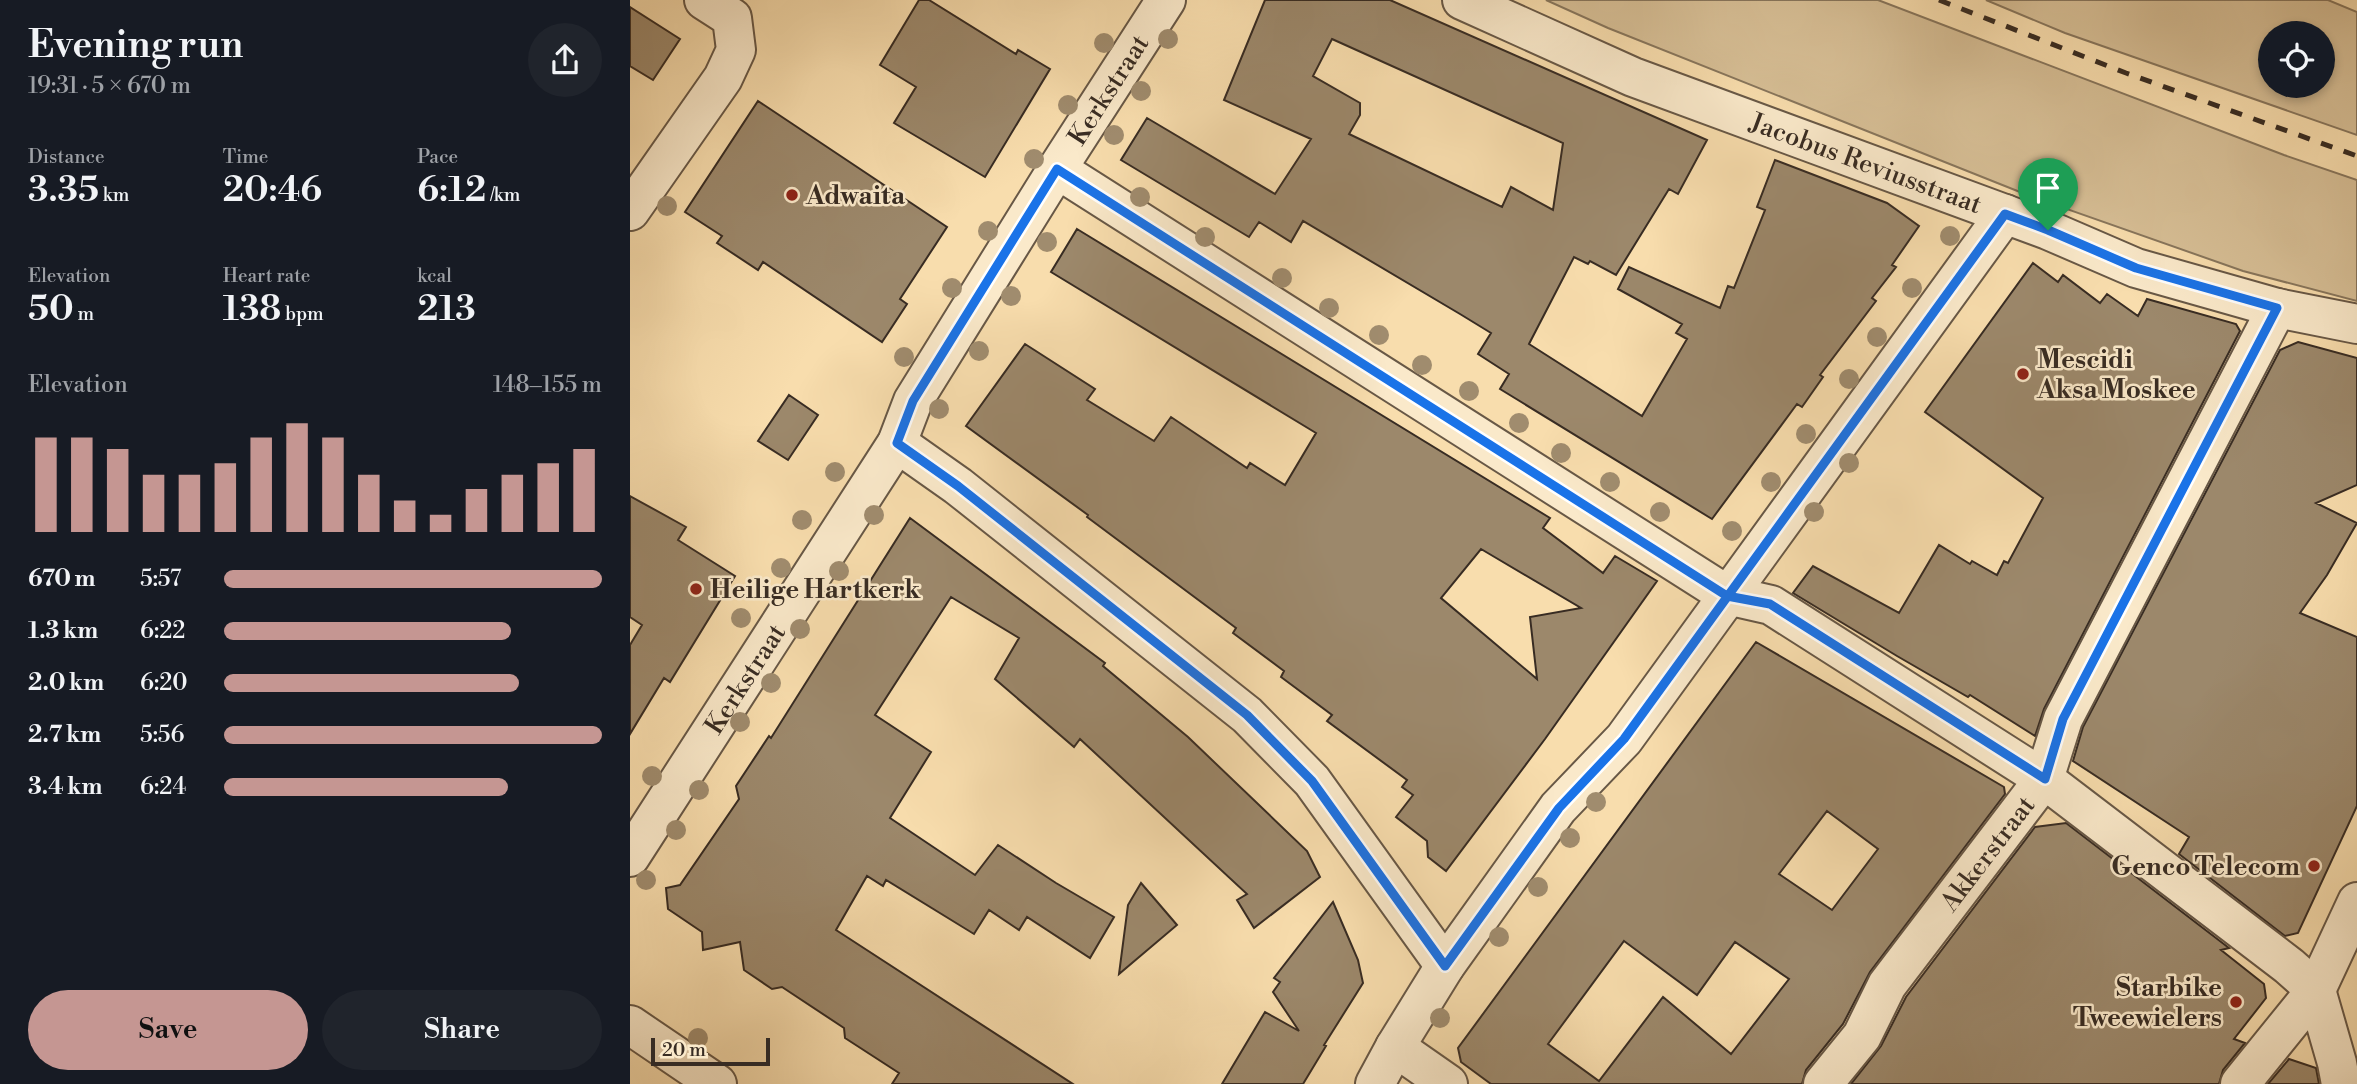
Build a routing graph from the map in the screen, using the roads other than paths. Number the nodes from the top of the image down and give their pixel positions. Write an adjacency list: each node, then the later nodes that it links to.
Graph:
1 (704, 0): 5 (street)
2 (1166, 0): 4 (street, Kerkstraat)
3 (1462, 0): 6 (street, Jacobus Reviusstraat)
4 (1057, 169): 9 (street, Kerkstraat); 10 (street)
5 (630, 211)
6 (2005, 214): 7 (street, Jacobus Reviusstraat); 10 (street)
7 (2277, 308): 8 (street, Jacobus Reviusstraat); 11 (street, Akkerstraat)
8 (2357, 324)
9 (897, 443): 12 (street, Kerkstraat); 14 (street)
10 (1727, 596): 11 (street); 14 (street)
11 (2045, 779): 15 (street); 21 (street, Akkerstraat)
12 (630, 857)
13 (2357, 902): 15 (street)
14 (1445, 966): 17 (street)
15 (2316, 990): 22 (street); 23 (street)
16 (630, 1025): 18 (street)
17 (1395, 1046): 19 (street); 20 (street)
18 (717, 1084)
19 (1375, 1084)
20 (1448, 1084)
21 (1823, 1084)
22 (2240, 1084)
23 (2341, 1084)

